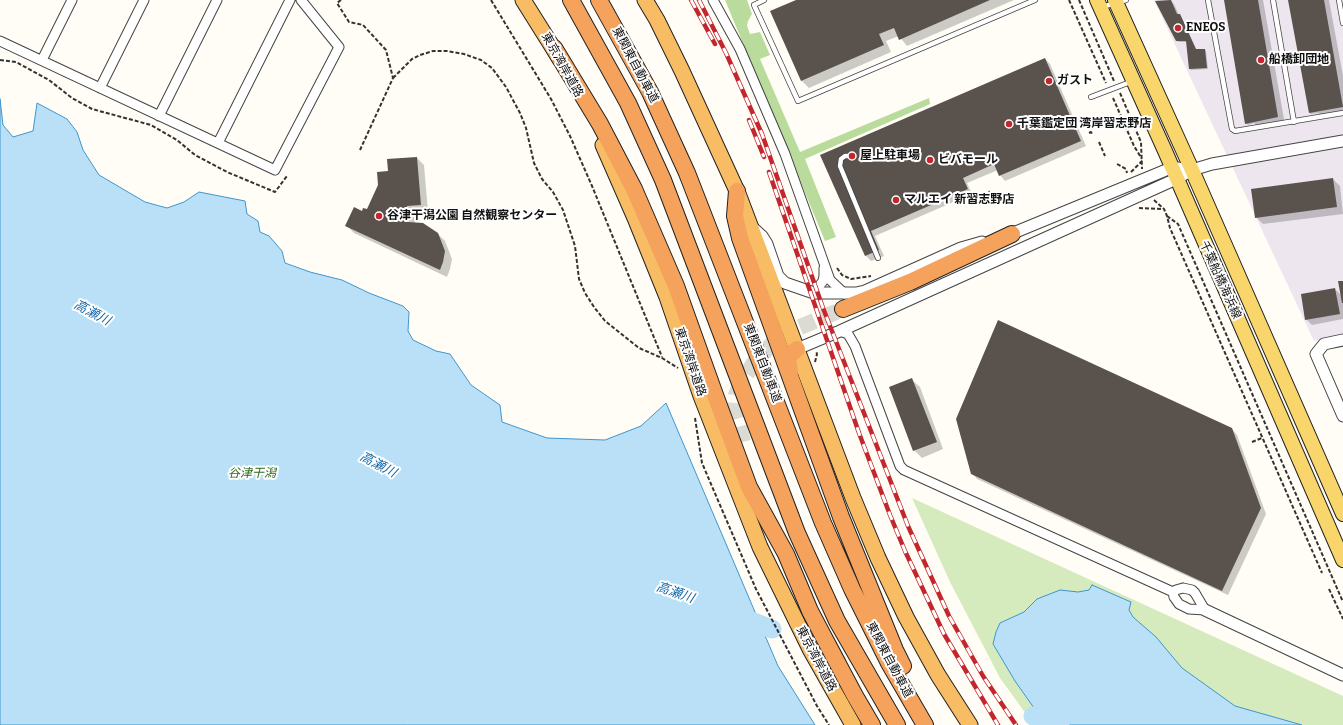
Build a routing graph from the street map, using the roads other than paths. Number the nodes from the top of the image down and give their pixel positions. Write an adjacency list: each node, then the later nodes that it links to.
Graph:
1 (72, 0): 21 (street)
2 (144, 0): 23 (street)
3 (217, 0): 26 (street)
4 (290, 0): 29 (street)
5 (301, 0): 29 (street)
6 (523, 0): 20 (highway, 東京湾岸道路)
7 (571, 0): 57 (highway, 東関東自動車道)
8 (599, 0): 58 (highway, 東関東自動車道)
9 (645, 0): 33 (highway)
10 (713, 0): 36 (street)
11 (764, 0): 12 (lane)
12 (1033, 0)
13 (1208, 0): 27 (lane)
14 (1273, 0): 27 (lane)
15 (1339, 0): 18 (lane)
16 (1119, 1): 17 (lane); 31 (main road, 千葉船橋海浜線)
17 (1098, 4): 22 (main road, 千葉船橋海浜線)
18 (1343, 23)
19 (0, 41): 21 (street)
20 (554, 48): 50 (highway); 55 (highway, 東京湾岸道路)
21 (42, 60): 23 (street)
22 (1134, 81): 24 (lane); 32 (main road, 千葉船橋海浜線)
23 (100, 88): 26 (street)
24 (1091, 97)
25 (1343, 113): 27 (lane)
26 (159, 116): 29 (street)
27 (1294, 122)
28 (1343, 141): 31 (street)
29 (218, 143)
30 (852, 156): 37 (lane)
31 (1192, 170): 32 (street); 49 (main road, 千葉船橋海浜線)
32 (1174, 174): 35 (street); 41 (street); 51 (main road, 千葉船橋海浜線)
33 (737, 191): 34 (highway); 46 (highway)
34 (751, 226): 38 (street); 45 (highway)
35 (1012, 234): 39 (street); 40 (highway)
36 (821, 254): 38 (street); 39 (street)
37 (878, 258)
38 (814, 293): 39 (street)
39 (845, 294)
40 (842, 309)
41 (864, 319): 42 (street); 44 (street)
42 (840, 331): 44 (street); 45 (street)
43 (1343, 340): 47 (street)
44 (855, 346): 52 (street)
45 (797, 349): 46 (highway); 60 (highway)
46 (794, 387): 59 (highway)
47 (1343, 416)
48 (743, 442): 50 (highway)
49 (1343, 514)
50 (786, 554): 56 (highway)
51 (1343, 560)
52 (1173, 592): 53 (street); 53 (street)
53 (1205, 610): 54 (street)
54 (1343, 675)
55 (853, 725)
56 (872, 725)
57 (897, 725)
58 (926, 725)
59 (935, 725)
60 (970, 725)

